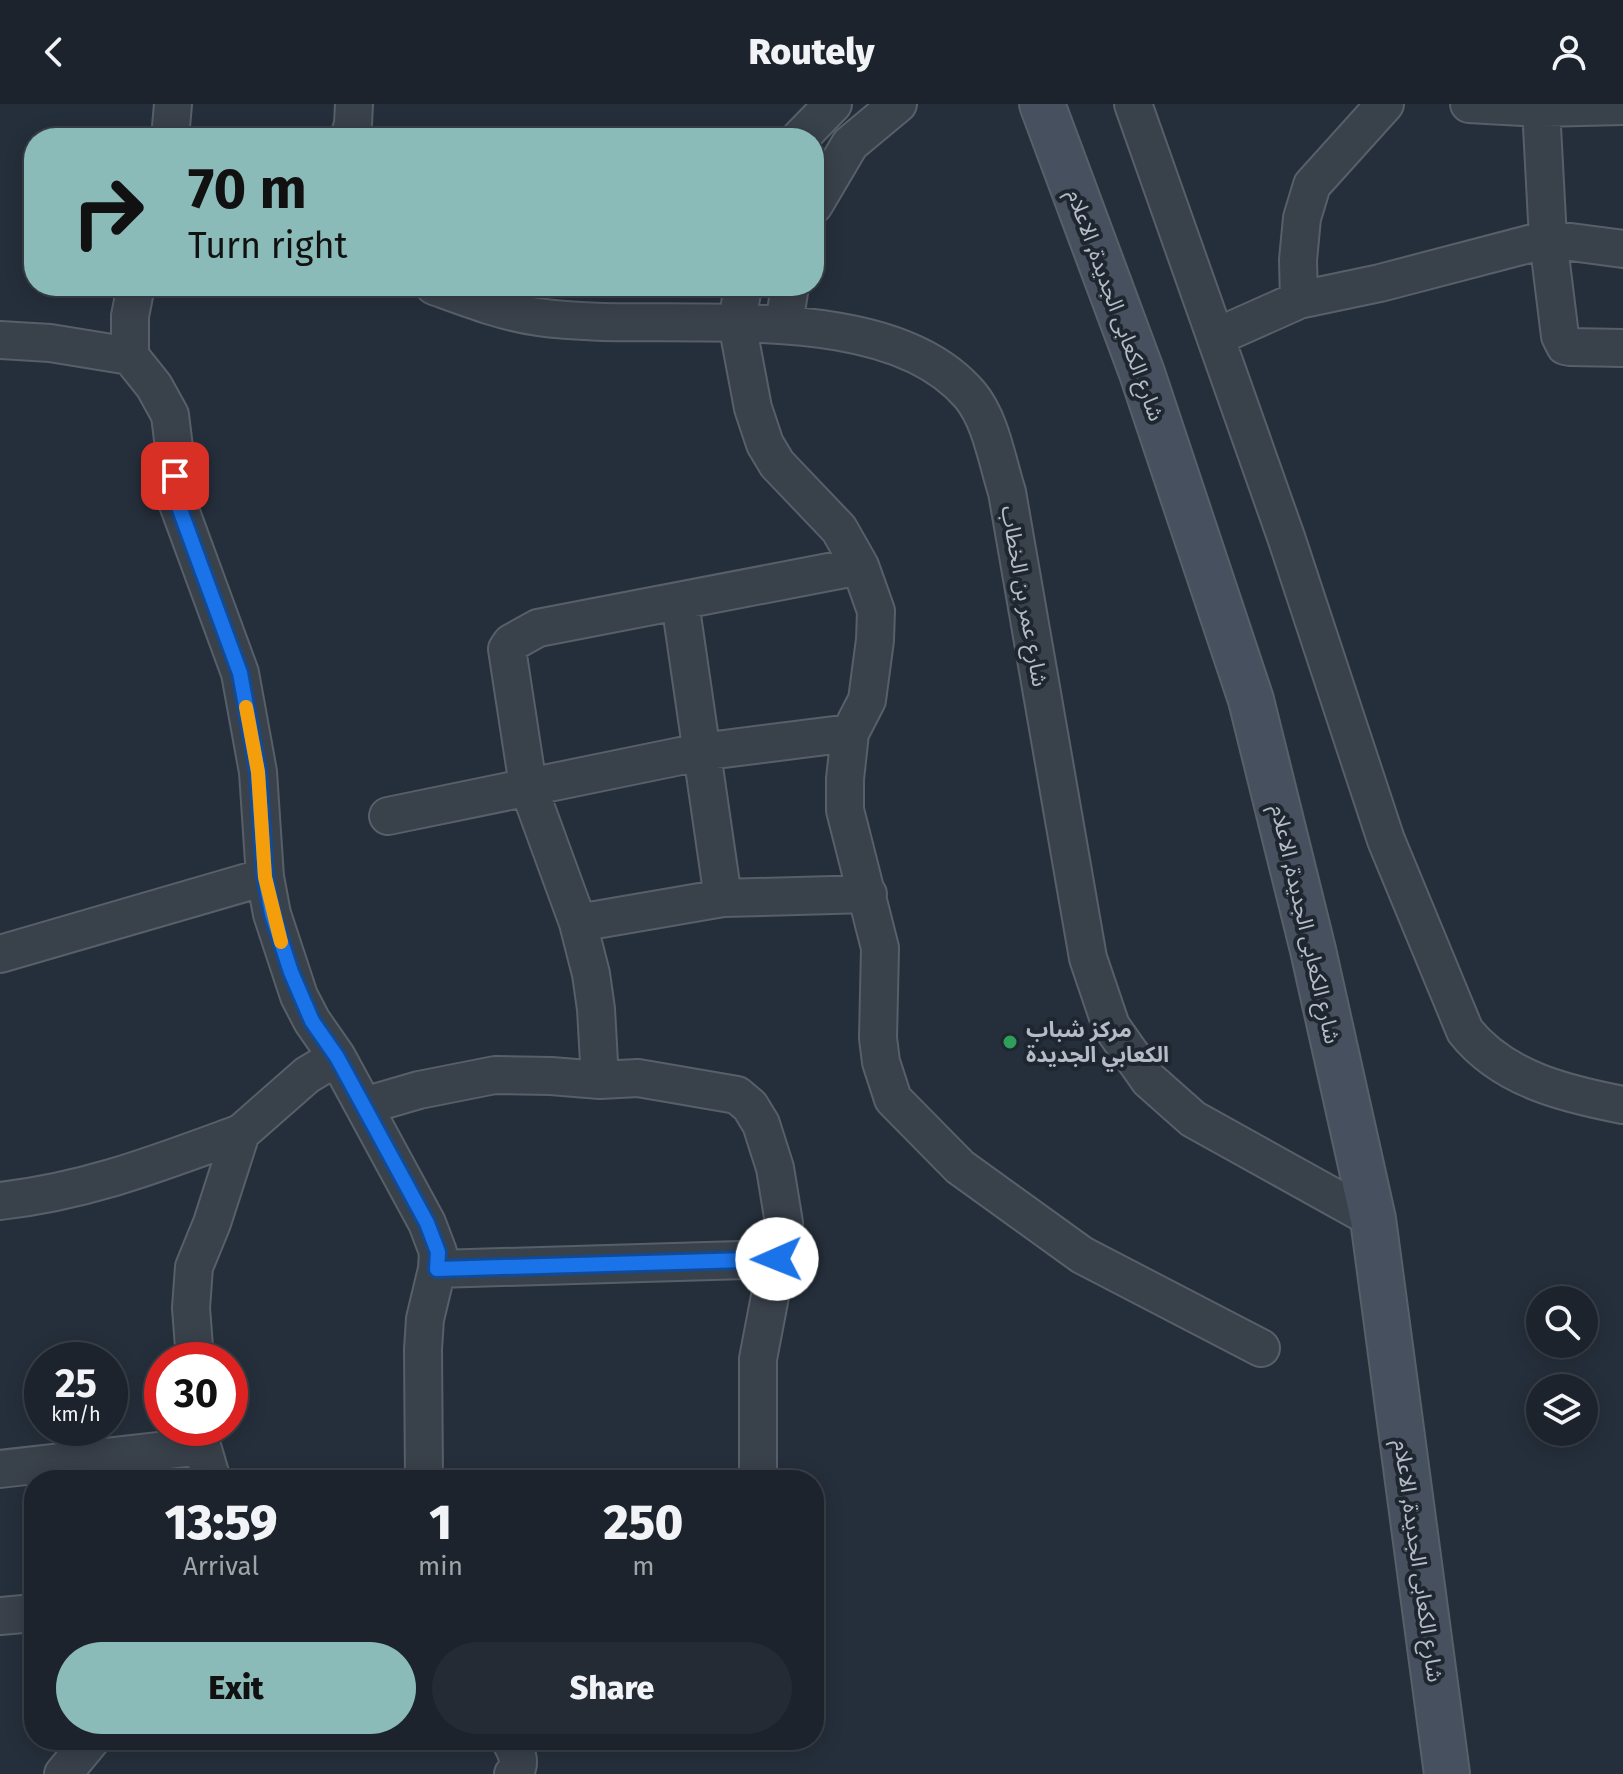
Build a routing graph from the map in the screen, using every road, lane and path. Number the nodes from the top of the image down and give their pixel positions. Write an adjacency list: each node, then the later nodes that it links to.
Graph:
1 (173, 104): 11 (street)
2 (354, 104): 12 (street)
3 (833, 104): 13 (street)
4 (898, 104): 14 (street)
5 (1042, 104): 45 (street, شارع الكعابى الجديدة, الاعلام)
6 (1133, 104): 24 (street)
7 (1385, 104): 21 (street)
8 (1469, 104): 10 (street)
9 (1623, 106): 10 (street)
10 (1541, 108): 15 (street)
11 (171, 128)
12 (352, 128)
13 (810, 128)
14 (824, 188)
15 (1548, 239): 16 (street); 21 (street); 26 (street)
16 (1623, 249)
17 (134, 296): 27 (street)
18 (467, 296): 22 (street, شارع عمر بن الخطاب)
19 (741, 296): 22 (street)
20 (788, 296): 23 (street)
21 (1299, 300): 24 (street)
22 (737, 323): 23 (street, شارع عمر بن الخطاب); 28 (street)
23 (784, 324): 45 (street, شارع عمر بن الخطاب)
24 (1216, 337): 41 (street)
25 (0, 340): 27 (street)
26 (1623, 348)
27 (130, 356): 34 (street)
28 (860, 566): 29 (street); 30 (street)
29 (680, 602): 31 (street); 32 (street)
30 (850, 733): 31 (street); 35 (street)
31 (700, 752): 32 (street); 36 (street)
32 (528, 786): 33 (street); 37 (street)
33 (388, 816)
34 (265, 877): 38 (street); 39 (street)
35 (868, 894): 36 (street); 49 (street)
36 (723, 898): 37 (street)
37 (578, 923): 40 (street)
38 (0, 954)
39 (337, 1057): 42 (street); 43 (street)
40 (600, 1080): 42 (street); 46 (street)
41 (1623, 1105)
42 (364, 1106): 47 (street)
43 (241, 1133): 44 (street); 48 (street)
44 (0, 1201)
45 (1373, 1219): 60 (street, شارع الكعابى الجديدة, الاعلام)
46 (777, 1259): 47 (street); 53 (street)
47 (437, 1269): 52 (street)
48 (194, 1342)
49 (1261, 1348)
50 (205, 1451): 51 (street)
51 (0, 1469)
52 (424, 1470)
53 (758, 1470)
54 (24, 1614): 55 (street)
55 (0, 1616)
56 (83, 1750): 58 (street)
57 (514, 1750): 59 (street)
58 (63, 1774)
59 (513, 1774)
60 (1447, 1774)

